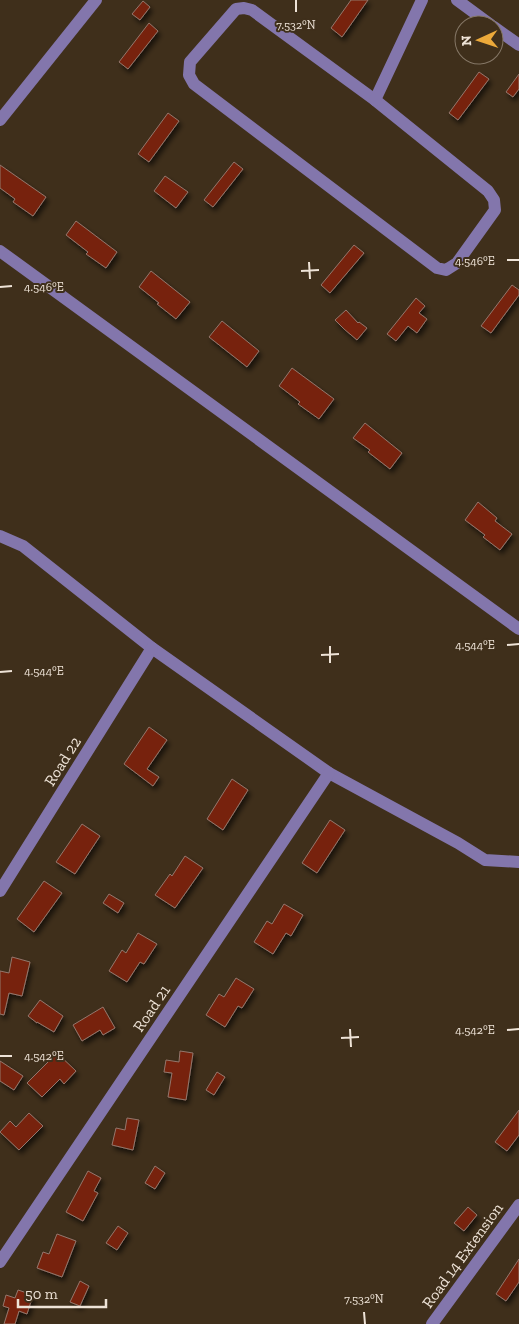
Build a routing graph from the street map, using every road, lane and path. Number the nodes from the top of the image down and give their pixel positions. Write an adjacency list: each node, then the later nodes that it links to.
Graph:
1 (96, 0): 8 (street)
2 (422, 0): 7 (street)
3 (457, 0): 4 (street)
4 (478, 15)
5 (504, 34): 6 (street)
6 (519, 45)
7 (375, 100): 7 (street)
8 (0, 120)
9 (0, 251): 11 (street)
10 (0, 536): 12 (street)
11 (519, 629)
12 (152, 648): 13 (street); 15 (street, Road 22)
13 (329, 773): 14 (street); 17 (street, Road 21)
14 (519, 862)
15 (0, 891)
16 (519, 1205): 18 (street, Road 14 Extension)
17 (0, 1262)
18 (432, 1324)

